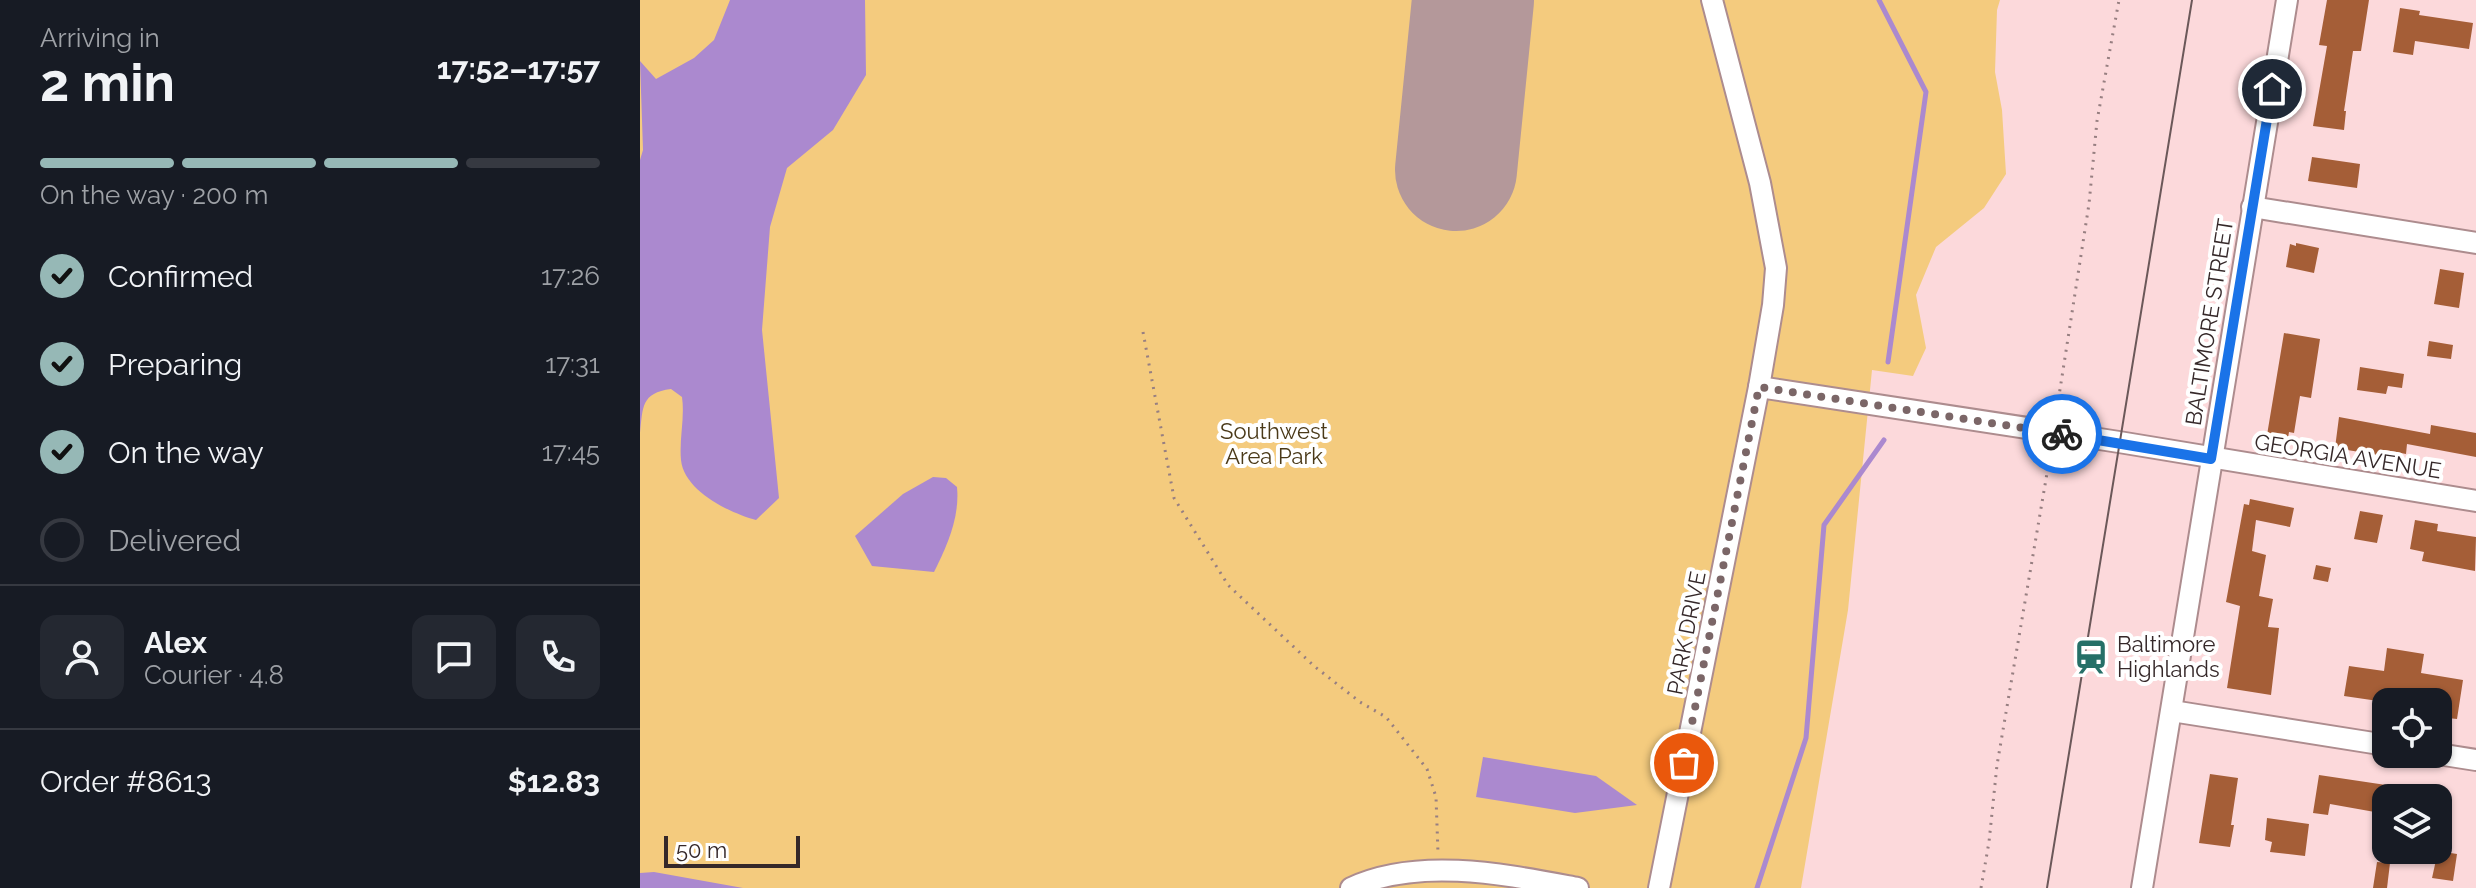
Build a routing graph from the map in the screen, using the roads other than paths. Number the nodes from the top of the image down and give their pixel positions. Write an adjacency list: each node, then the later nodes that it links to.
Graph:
1 (1712, 0): 5 (street, PARK DRIVE)
2 (2287, 0): 3 (street, BALTIMORE STREET)
3 (2252, 207): 4 (street); 6 (street, BALTIMORE STREET)
4 (2476, 243)
5 (1759, 387): 6 (street); 14 (street, PARK DRIVE)
6 (2211, 459): 7 (street, GEORGIA AVENUE); 8 (street, BALTIMORE STREET)
7 (2476, 501)
8 (2172, 711): 9 (street); 15 (street, BALTIMORE STREET)
9 (2372, 743)
10 (2452, 756): 11 (street)
11 (2476, 760)
12 (1351, 888): 13 (street)
13 (1578, 888)
14 (1659, 888)
15 (2142, 888)

